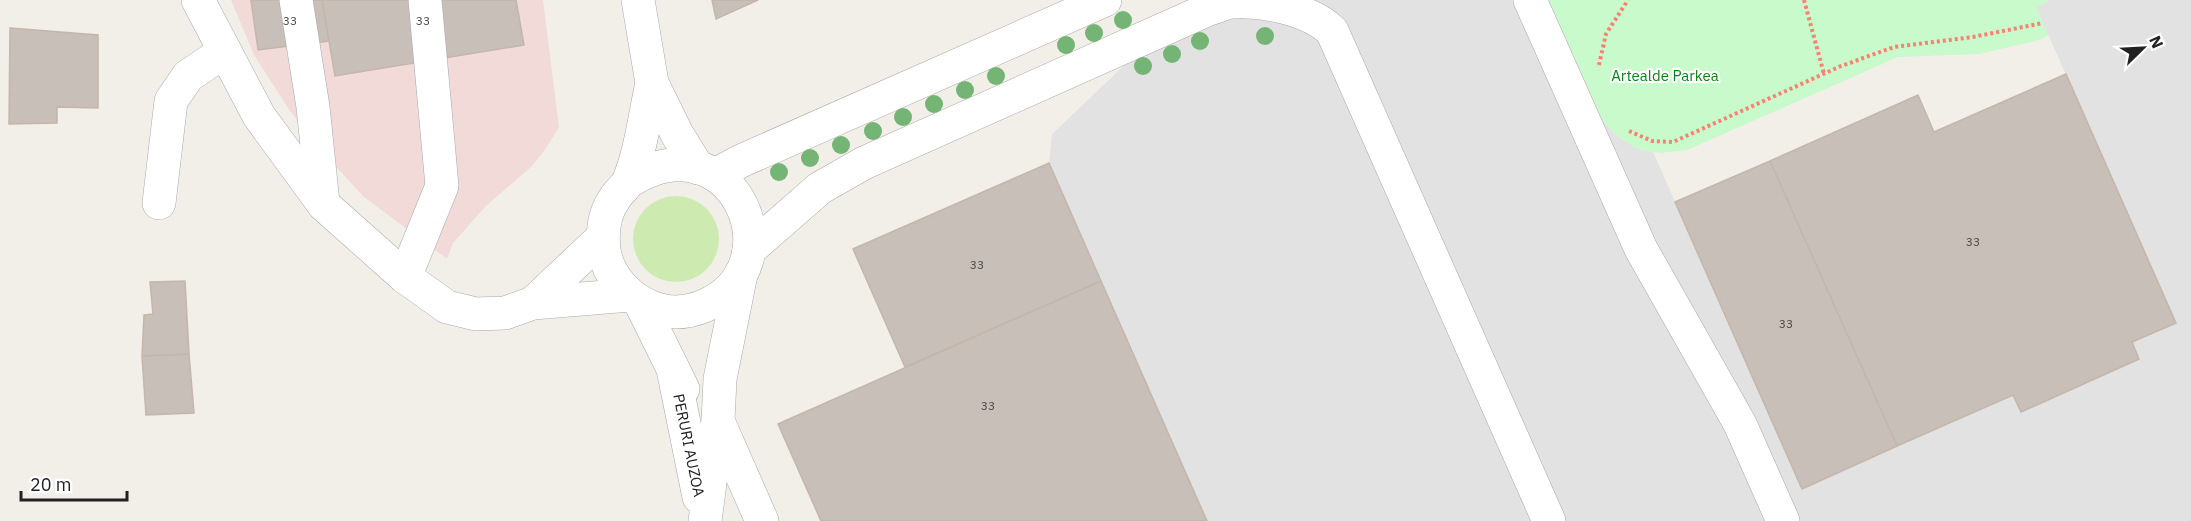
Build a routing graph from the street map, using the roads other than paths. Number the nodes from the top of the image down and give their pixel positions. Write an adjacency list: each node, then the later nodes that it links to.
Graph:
1 (198, 0): 7 (street)
2 (296, 0): 12 (street)
3 (425, 0): 15 (street)
4 (638, 0): 8 (street)
5 (1105, 0): 9 (street)
6 (1530, 0): 23 (street)
7 (225, 51): 11 (street); 12 (street)
8 (652, 83): 9 (street); 10 (street)
9 (707, 171): 10 (street); 14 (street)
10 (628, 182): 13 (street)
11 (159, 203)
12 (324, 205): 15 (street)
13 (603, 237): 16 (street); 17 (street)
14 (745, 262): 16 (street); 19 (street, PERURI AUZOA); 22 (street)
15 (405, 277): 17 (street)
16 (635, 299): 17 (street); 18 (street, PERURI AUZOA)
17 (533, 303)
18 (674, 369): 19 (street, PERURI AUZOA); 20 (street, PERURI AUZOA)
19 (718, 421): 20 (street, PERURI AUZOA); 21 (street, PERURI AUZOA)
20 (704, 521)
21 (762, 521)
22 (1549, 521)
23 (1783, 521)

